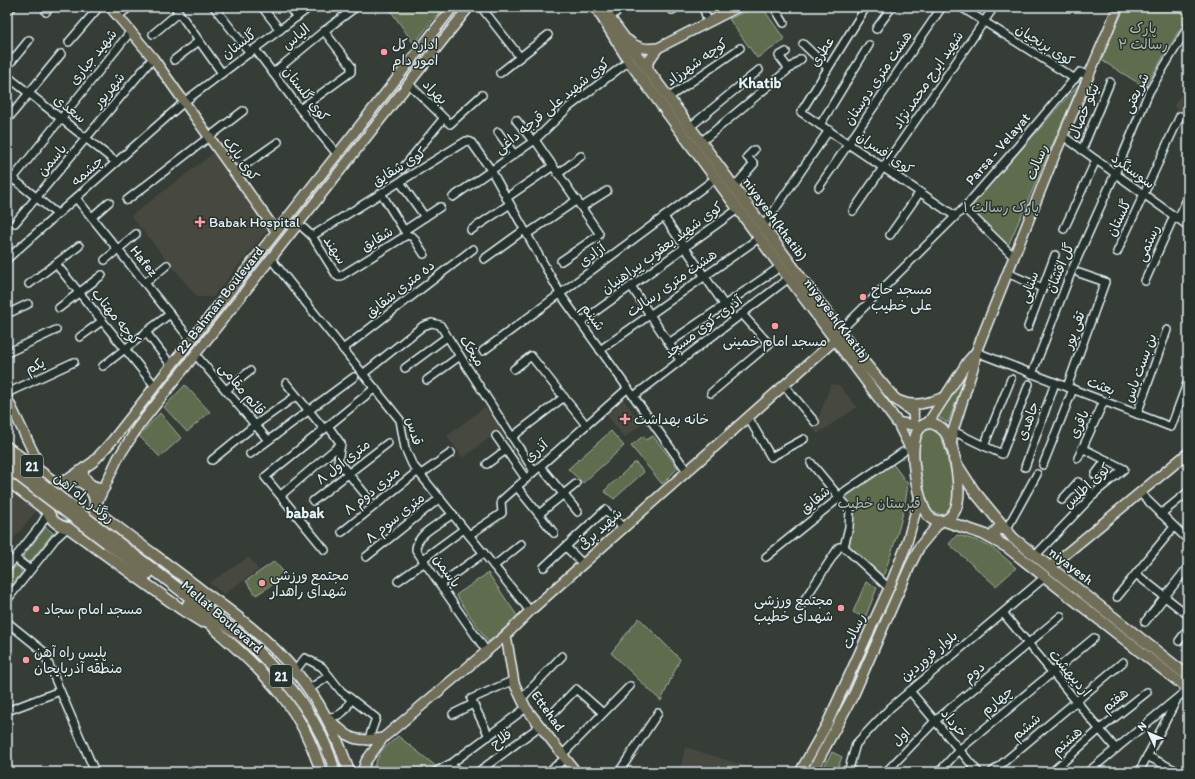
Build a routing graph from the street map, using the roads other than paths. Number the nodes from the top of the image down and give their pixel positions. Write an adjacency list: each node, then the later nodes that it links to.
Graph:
1 (12, 7): 28 (street)
2 (99, 7): 44 (street)
3 (110, 7): 29 (main road, کوی بابک)
4 (130, 7): 29 (street)
5 (214, 7): 49 (street, کوی گلستان)
6 (262, 7): 37 (street)
7 (288, 7): 30 (street)
8 (310, 7): 30 (street, گلستان)
9 (356, 7): 38 (street, الیاس)
10 (453, 7): 95 (main road, 22 Bahman Boulevard)
11 (469, 7): 69 (main road, 22 Bahman Boulevard)
12 (482, 7): 52 (street)
13 (589, 7): 41 (highway)
14 (596, 7): 41 (highway)
15 (601, 7): 41 (highway)
16 (622, 7): 27 (street)
17 (703, 7): 32 (street)
18 (738, 7): 32 (main road)
19 (774, 7): 33 (street)
20 (866, 7): 58 (street, عطری)
21 (892, 7): 35 (street)
22 (942, 7): 92 (street, هشت متری دوستان)
23 (961, 7): 31 (street, کوی برنجیان)
24 (994, 7): 31 (street, شهید ایرج محمدنژاد)
25 (1118, 7): 66 (main road, رسالت)
26 (176, 10): 39 (street); 43 (street)
27 (610, 11): 41 (highway)
28 (7, 13)
29 (119, 15): 36 (main road, کوی بابک)
30 (297, 17): 37 (street, گلستان)
31 (983, 21): 67 (street, کوی برنجیان); 101 (street, شهید ایرج محمدنژاد)
32 (708, 22): 47 (main road)
33 (784, 23)
34 (1188, 27): 106 (street, شریعتی)
35 (876, 29)
36 (131, 30): 53 (main road, کوی بابک); 78 (street, شهید جباری)
37 (280, 30): 49 (street, گلستان)
38 (324, 31): 62 (street, الیاس); 74 (street)
39 (153, 34)
40 (548, 35): 52 (street)
41 (618, 37): 47 (main road); 56 (highway, niyayesh(Khatib)); 61 (highway, niyayesh(khatib))
42 (29, 40): 57 (street)
43 (199, 41): 55 (street); 64 (street)
44 (69, 42)
45 (803, 44): 58 (street)
46 (869, 45): 82 (street)
47 (658, 48): 61 (main road)
48 (740, 48): 72 (street, کوچه شهرزاد)
49 (252, 51): 62 (street, کوی گلستان); 64 (street, گلستان)
50 (786, 52): 59 (street)
51 (61, 54): 70 (street)
52 (520, 56): 63 (street)
53 (153, 58): 73 (main road, کوی بابک); 88 (street, شهریور)
54 (801, 59): 59 (street)
55 (174, 60)
56 (629, 61): 89 (street, کوی شهید علی قرجه داغی); 108 (highway, niyayesh(Khatib))
57 (7, 67)
58 (828, 68): 76 (street, عطری)
59 (789, 69): 91 (street)
60 (759, 70): 83 (street)
61 (648, 71): 72 (highway, niyayesh(khatib))
62 (274, 73): 74 (street, کوی گلستان)
63 (500, 73)
64 (222, 74): 73 (street, گلستان)
65 (7, 76): 70 (street, سعدی)
66 (1088, 76): 67 (street); 87 (main road, رسالت)
67 (1075, 79): 131 (street, Parsa - Velayat)
68 (1110, 82): 94 (street, نیکو خصال)
69 (409, 84): 79 (street, بهراد); 137 (main road, 22 Bahman Boulevard)
70 (29, 94): 78 (street, سعدی); 80 (street)
71 (482, 96): 79 (street)
72 (668, 98): 83 (highway, niyayesh(khatib))
73 (184, 102): 86 (main road, کوی بابک); 99 (street, چشمه)
74 (300, 109): 95 (street, کوی گلستان)
75 (242, 111): 86 (street)
76 (801, 112): 82 (street, کوی افسران)
77 (1180, 116): 116 (street, گلستان)
78 (61, 119): 88 (street, سعدی); 107 (street, شهید جباری)
79 (443, 119): 102 (street)
80 (7, 120)
81 (516, 120): 89 (street)
82 (820, 125): 84 (street, کوی افسران)
83 (690, 127): 91 (highway, niyayesh(khatib))
84 (829, 130): 92 (street, کوی افسران); 139 (street)
85 (498, 132): 96 (street)
86 (208, 136): 104 (main road, کوی بابک); 121 (street)
87 (1063, 136): 94 (street, سوسنگرد); 156 (main road, رسالت)
88 (86, 139): 99 (street, سعدی); 119 (street, یاسمن)
89 (534, 140): 96 (street, کوی شهید علی قرجه داغی); 100 (street)
90 (278, 142): 104 (street)
91 (701, 142): 111 (highway, niyayesh(khatib))
92 (848, 144): 101 (street, کوی افسران); 112 (street, هشت متری دوستان)
93 (754, 150): 111 (street)
94 (1082, 150): 98 (street, سوسنگرد)
95 (337, 154): 142 (main road, 22 Bahman Boulevard)
96 (514, 154): 103 (street, کوی شهید علی قرجه داغی)
97 (581, 156): 105 (street)
98 (1096, 160): 106 (street, سوسنگرد); 140 (street)
99 (116, 162): 120 (street, چشمه)
100 (552, 166): 105 (street); 123 (street)
101 (883, 168): 114 (street, کوی افسران); 128 (street, شهید ایرج محمدنژاد)
102 (402, 169)
103 (491, 170): 109 (street, کوی شقایق); 117 (street, کوی شهید علی قرجه داغی); 123 (street, شبنم)
104 (234, 173): 142 (main road, کوی بابک)
105 (558, 174): 122 (street)
106 (1116, 174): 116 (street, سوسنگرد); 214 (street, گل افشان)
107 (10, 176): 110 (street); 119 (street)
108 (716, 178): 127 (highway, niyayesh(Khatib)); 134 (street, آزادی)
109 (400, 182): 115 (street, کوی شقایق); 133 (street)
110 (7, 186)
111 (734, 187): 139 (highway, niyayesh(khatib))
112 (819, 187)
113 (607, 191): 126 (street)
114 (920, 192): 131 (street, کوی افسران); 146 (street)
115 (382, 193): 144 (street, شقایق); 147 (street, کوی شقایق)
116 (1144, 196): 135 (street, سوسنگرد); 153 (street, گلستان)
117 (453, 197)
118 (1188, 197): 135 (street, رستمی)
119 (37, 198): 130 (street); 136 (street, یاسمن)
120 (76, 198): 130 (street, چشمه); 132 (street, Hafez)
121 (127, 200)
122 (577, 200): 126 (street); 143 (street)
123 (508, 201): 141 (street); 143 (street, شبنم)
124 (109, 202): 132 (street)
125 (440, 207): 133 (street)
126 (582, 207): 161 (street)
127 (738, 209): 148 (highway, niyayesh(Khatib)); 150 (street, کوی شهید یعقوب پیراهنیان)
128 (854, 211)
129 (967, 211): 156 (street)
130 (57, 214): 157 (street, چشمه)
131 (955, 216): 191 (street, Parsa - Velayat)
132 (92, 217): 151 (street, Hafez)
133 (425, 217): 144 (street)
134 (664, 217): 150 (street); 177 (street, آزادی)
135 (1176, 218): 138 (street, سوسنگرد); 171 (street, رستمی)
136 (15, 223)
137 (299, 224): 147 (street, سهند); 158 (main road, 22 Bahman Boulevard)
138 (1188, 226)
139 (763, 227): 191 (highway, niyayesh(khatib))
140 (1064, 229)
141 (471, 230)
142 (276, 232): 195 (main road, 22 Bahman Boulevard)
143 (526, 232): 159 (street); 177 (street, شبنم)
144 (406, 233): 154 (street); 169 (street, شقایق)
145 (136, 234): 151 (street)
146 (890, 235)
147 (312, 236): 169 (street, سهند)
148 (759, 238): 164 (highway, niyayesh(Khatib)); 168 (street, هشت متری رسالت)
149 (79, 246): 162 (street)
150 (685, 248): 168 (street); 174 (street, کوی شهید یعقوب پیراهنیان)
151 (118, 249): 160 (street); 172 (street, Hafez)
152 (473, 250): 199 (street, ده متری شقایق)
153 (1117, 252)
154 (424, 254)
155 (1055, 255): 175 (street, سنایی)
156 (1013, 256): 165 (main road, رسالت)
157 (7, 259)
158 (270, 259): 199 (street, قدس); 204 (main road, 22 Bahman Boulevard)
159 (484, 259)
160 (105, 260)
161 (561, 261)
162 (56, 264): 173 (street); 176 (street, کوچه مهتاب)
163 (167, 265): 172 (street)
164 (780, 267): 170 (highway, niyayesh(Khatib)); 179 (street)
165 (1007, 273): 175 (street); 202 (main road, رسالت)
166 (1079, 273): 226 (street, تقی پور)
167 (102, 275): 176 (street)
168 (705, 276): 179 (street); 184 (street, هشت متری رسالت)
169 (339, 277)
170 (788, 278): 183 (street, آذری-کوی مسجد); 196 (highway, niyayesh(Khatib))
171 (1145, 281)
172 (145, 283): 182 (street, Hafez)
173 (28, 284)
174 (631, 286): 184 (street); 187 (street, کوی شهید یعقوب پیراهنیان)
175 (1042, 288): 188 (street, سنایی)
176 (80, 293): 180 (street); 186 (street, کوچه مهتاب)
177 (561, 294): 187 (street, شبنم); 201 (street, آزادی)
178 (28, 304): 181 (street)
179 (724, 305): 185 (street); 197 (street)
180 (59, 308)
181 (7, 314)
182 (170, 314): 192 (street); 195 (street, Hafez)
183 (742, 314): 185 (street, آذری-کوی مسجد); 228 (street)
184 (650, 315): 197 (street); 200 (street, هشت متری رسالت)
185 (734, 319): 206 (street, آذری-کوی مسجد)
186 (102, 321): 193 (street); 198 (street, کوچه مهتاب)
187 (581, 322): 200 (street, شبنم)
188 (1028, 327)
189 (56, 330): 203 (street)
190 (1167, 330): 239 (street, بن بست یاس)
191 (840, 331): 234 (highway, niyayesh(khatib))
192 (145, 334): 198 (street); 208 (street)
193 (80, 337)
194 (448, 337): 205 (street, میخک); 210 (street); 213 (street, میخک)
195 (191, 340): 208 (main road, 22 Bahman Boulevard)
196 (835, 340): 222 (main road, شهید برقی); 242 (highway, niyayesh(Khatib))
197 (669, 343): 206 (street)
198 (125, 349): 209 (street); 223 (street, کوچه مهتاب)
199 (343, 349): 213 (street, قدس)
200 (600, 350): 225 (street, شبنم)
201 (483, 351)
202 (976, 352): 214 (street, بعثت); 235 (main road, رسالت); 247 (main road, رسالت)
203 (7, 353)
204 (195, 354): 227 (street, قائم مقامی); 287 (main road, 22 Bahman Boulevard)
205 (460, 356): 217 (street); 249 (street, میخک)
206 (680, 360): 231 (street, آذری-کوی مسجد)
207 (74, 362): 229 (street, یکم)
208 (171, 365): 223 (main road, 22 Bahman Boulevard)
209 (103, 366)
210 (405, 368)
211 (514, 369): 232 (street)
212 (250, 371): 227 (street)
213 (364, 374): 224 (street, قدس)
214 (1032, 374): 219 (street, بعثت)
215 (354, 377): 237 (street)
216 (1011, 379): 254 (street)
217 (427, 380)
218 (1188, 381): 239 (street, بعثت)
219 (1055, 382): 226 (street, بعثت); 272 (street, جاهدی)
220 (286, 383): 230 (street)
221 (1029, 384): 254 (street)
222 (784, 385): 240 (main road, شهید برقی); 241 (street)
223 (155, 386): 274 (main road, 22 Bahman Boulevard)
224 (374, 388): 246 (street); 278 (street, قدس)
225 (628, 388): 231 (street, شبنم); 245 (street, آذری)
226 (1070, 388): 236 (street, بعثت); 270 (street, تقی پور)
227 (226, 390): 244 (street, قائم مقامی)
228 (711, 393)
229 (7, 394)
230 (296, 396): 237 (street); 244 (street)
231 (634, 396): 277 (street, شبنم)
232 (564, 397): 245 (street); 249 (street)
233 (7, 398): 273 (main road)
234 (894, 398): 235 (main road); 238 (highway, niyayesh(khatib))
235 (945, 398): 243 (main road, رسالت)
236 (1104, 401): 239 (street, بعثت); 257 (street, باقری)
237 (309, 410): 246 (street); 251 (street)
238 (913, 412): 242 (main road); 243 (main road)
239 (1137, 414)
240 (748, 417): 250 (street); 277 (main road, شهید برقی)
241 (816, 422)
242 (897, 422): 260 (main road)
243 (926, 423): 256 (highway); 260 (highway)
244 (255, 425): 251 (street, قائم مقامی); 265 (street)
245 (586, 425): 275 (street, آذری)
246 (326, 427): 253 (street); 292 (street)
247 (953, 431): 254 (street); 256 (main road, رسالت)
248 (496, 436): 258 (street)
249 (512, 437): 275 (street, میخک)
250 (804, 439)
251 (268, 440): 262 (street)
252 (388, 443): 279 (street, ۸ متری اول)
253 (342, 444): 279 (street); 292 (street)
254 (984, 446)
255 (7, 447): 273 (highway, 21)
256 (951, 448): 266 (highway)
257 (1082, 448): 264 (street, باقری); 267 (street, کوی اطلس)
258 (506, 450): 269 (street); 282 (street)
259 (451, 453): 278 (street, ۸ متری دوم)
260 (908, 453): 294 (highway); 296 (street, شقایق)
261 (1188, 453): 290 (main road, بلوار فروردین)
262 (250, 454)
263 (7, 457): 276 (highway, 21)
264 (1078, 458)
265 (212, 460)
266 (954, 460): 306 (highway); 312 (highway, niyayesh)
267 (1106, 460): 281 (street); 293 (street, کوی اطلس)
268 (811, 463): 296 (street)
269 (487, 464)
270 (1043, 465)
271 (7, 467): 276 (highway, 21)
272 (1025, 467)
273 (36, 468): 284 (highway); 285 (highway, 21)
274 (84, 468): 283 (main road, 22 Bahman Boulevard); 287 (main road)
275 (537, 468): 282 (street, آذری); 291 (street, میخک)
276 (19, 471): 318 (highway, روگذر راه آهن / 21, bridge)
277 (687, 471): 307 (main road, شهید برقی)
278 (419, 472): 295 (street, قدس); 313 (street, ۸ متری دوم)
279 (348, 474): 297 (street); 299 (street, ۸ متری اول)
280 (1037, 474): 312 (street)
281 (1095, 475)
282 (526, 479): 288 (street, آذری)
283 (68, 480): 285 (highway, 21); 300 (highway)
284 (11, 482): 301 (highway)
285 (57, 484): 301 (highway, 21)
286 (576, 484): 291 (street)
287 (105, 487): 300 (main road, 22 Bahman Boulevard)
288 (517, 487): 304 (street); 315 (street, آذری)
289 (1188, 492): 305 (street)
290 (1140, 493): 305 (street); 338 (main road, بلوار فروردین)
291 (563, 494): 302 (street, میخک); 304 (street)
292 (281, 495): 324 (street)
293 (1094, 495): 298 (street); 327 (street, کوی اطلس)
294 (920, 496): 306 (highway); 316 (main road, رسالت)
295 (440, 498): 303 (street, قدس); 328 (street, ۸ متری سوم)
296 (839, 498): 323 (street); 329 (street, شقایق)
297 (370, 500)
298 (1062, 500)
299 (313, 501)
300 (95, 508): 309 (highway); 311 (highway)
301 (48, 512): 309 (highway); 330 (street)
302 (578, 512)
303 (452, 514): 310 (street, قدس); 331 (street, یاسمن)
304 (539, 514): 314 (street)
305 (1161, 514): 308 (street)
306 (942, 522): 319 (highway, niyayesh); 321 (main road, رسالت)
307 (623, 527): 322 (street); 332 (main road, شهید برقی)
308 (1174, 527): 317 (street); 339 (street)
309 (69, 529): 325 (highway); 337 (street)
310 (464, 529): 315 (street, قدس); 331 (street)
311 (122, 530): 325 (highway); 362 (highway)
312 (1006, 530): 319 (main road); 327 (highway, niyayesh)
313 (342, 532)
314 (554, 533)
315 (469, 535): 326 (street, قدس)
316 (908, 536): 321 (main road); 342 (main road, رسالت)
317 (1187, 537)
318 (109, 540): 354 (highway, Mellat Boulevard / 21); 399 (highway, 21)
319 (999, 542): 338 (highway, niyayesh)
320 (521, 544): 333 (street)
321 (920, 546): 409 (main road, رسالت)
322 (566, 547): 332 (street); 334 (street)
323 (844, 547): 342 (street); 346 (street)
324 (325, 550)
325 (103, 553): 354 (highway)
326 (484, 554): 333 (street, قدس); 341 (street)
327 (1035, 556): 338 (highway, niyayesh)
328 (366, 557)
329 (766, 557)
330 (15, 558): 336 (street); 337 (street)
331 (424, 561): 340 (street); 341 (street, یاسمن)
332 (582, 564): 347 (main road, شهید برقی)
333 (494, 566): 347 (street, قدس)
334 (544, 567)
335 (1188, 567): 344 (street)
336 (7, 568)
337 (30, 570): 345 (street)
338 (1048, 572): 348 (street, بلوار فروردین); 365 (highway, niyayesh); 369 (highway, niyayesh)
339 (1136, 574): 343 (street); 344 (street)
340 (398, 581)
341 (440, 584): 359 (street, یاسمن)
342 (889, 588): 408 (main road, رسالت)
343 (1117, 597)
344 (1165, 597): 349 (street); 352 (street)
345 (7, 600)
346 (801, 605)
347 (530, 611): 355 (main road, شهید برقی)
348 (1003, 613): 358 (street, اردیبهشت); 371 (street, بلوار فروردین)
349 (1188, 615)
350 (1061, 616): 358 (street)
351 (7, 622): 370 (street)
352 (1145, 622)
353 (1188, 629): 357 (street)
354 (217, 630): 398 (highway, Mellat Boulevard / 21)
355 (506, 636): 359 (main road, شهید برقی); 366 (main road, Ettehad)
356 (1094, 638): 363 (street, چهارم)
357 (1179, 641)
358 (1029, 644): 363 (street, اردیبهشت); 385 (street, دوم)
359 (487, 652): 389 (main road, شهید برقی)
360 (562, 656): 375 (street)
361 (1123, 662): 376 (street, ششم)
362 (295, 671): 364 (street); 368 (highway)
363 (1052, 672): 376 (street, اردیبهشت); 392 (street, چهارم)
364 (329, 676): 368 (street); 373 (street)
365 (1188, 676)
366 (514, 680): 375 (main road, Ettehad); 377 (street)
367 (630, 686): 380 (street)
368 (309, 689): 384 (highway)
369 (1188, 689): 374 (street)
370 (60, 691): 379 (street); 397 (street)
371 (910, 691): 385 (street, خرداد); 396 (street, بلوار فروردین)
372 (1147, 692): 387 (street, هفتم)
373 (351, 698): 384 (street); 390 (street)
374 (1177, 698): 391 (street); 394 (street)
375 (521, 699): 378 (main road, Ettehad)
376 (1076, 701): 387 (street, اردیبهشت); 413 (street, ششم)
377 (473, 704): 382 (street); 388 (street)
378 (526, 708): 386 (main road, Ettehad); 388 (street)
379 (7, 711)
380 (603, 713): 383 (street); 393 (street)
381 (658, 713): 407 (street)
382 (453, 714)
383 (552, 714)
384 (327, 718): 390 (main road); 400 (highway)
385 (935, 721): 392 (street, خرداد); 410 (street, اول)
386 (540, 726): 393 (main road, Ettehad); 404 (street, فلاح)
387 (1100, 729): 391 (street, اردیبهشت); 414 (street, هشتم)
388 (489, 736): 395 (street)
389 (383, 738): 390 (main road); 401 (main road)
390 (368, 741)
391 (1116, 749): 415 (street)
392 (959, 750): 411 (street, چهارم); 412 (street, خرداد)
393 (564, 756): 405 (street); 406 (main road, Ettehad)
394 (1148, 756): 416 (street); 417 (street)
395 (449, 765): 402 (street); 403 (street)
396 (850, 771)
397 (95, 772)
398 (321, 772)
399 (335, 772)
400 (349, 772)
401 (362, 772)
402 (435, 772)
403 (460, 772)
404 (478, 772)
405 (548, 772)
406 (576, 772)
407 (619, 772)
408 (800, 772)
409 (812, 772)
410 (886, 772)
411 (939, 772)
412 (978, 772)
413 (992, 772)
414 (1052, 772)
415 (1088, 772)
416 (1139, 772)
417 (1179, 772)

